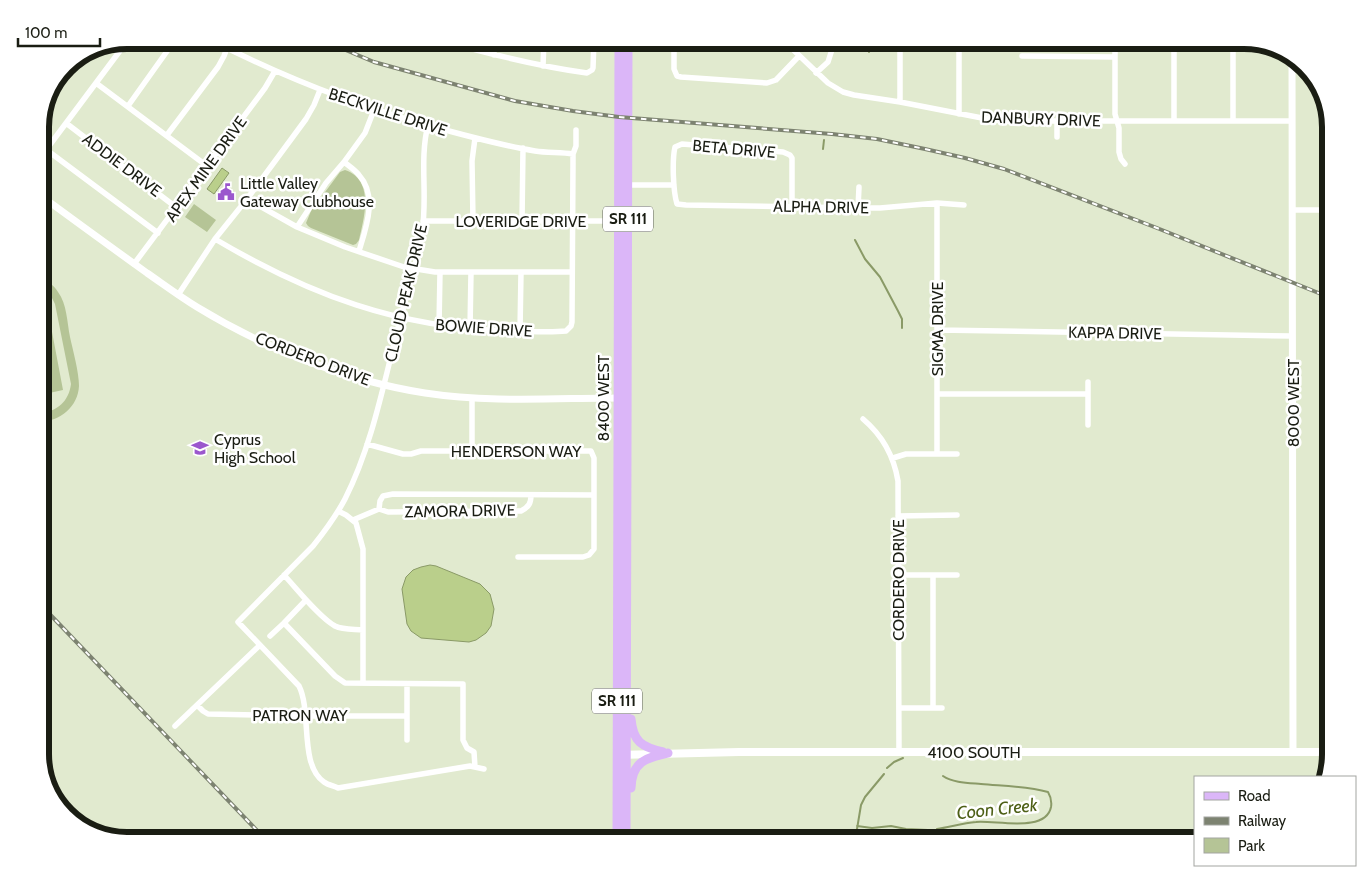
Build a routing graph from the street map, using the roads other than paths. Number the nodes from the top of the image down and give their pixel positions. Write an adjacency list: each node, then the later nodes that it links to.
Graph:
1 (121, 49): 27 (street)
2 (169, 49): 30 (street)
3 (226, 49): 41 (street)
4 (229, 49): 25 (street, BECKVILLE DRIVE)
5 (474, 49): 19 (street)
6 (494, 49): 19 (street)
7 (544, 49): 23 (street)
8 (594, 49): 23 (street)
9 (619, 49): 67 (main road, 8400 WEST / SR 111)
10 (628, 49): 51 (main road, 8400 WEST / SR 111)
11 (674, 49): 20 (street)
12 (792, 49): 20 (street, DANBURY DRIVE)
13 (832, 49): 26 (street)
14 (900, 49): 29 (street)
15 (959, 49): 32 (street)
16 (1115, 49): 22 (street)
17 (1174, 49): 35 (street)
18 (1233, 49): 36 (street)
19 (494, 55): 23 (street)
20 (799, 56): 26 (street, DANBURY DRIVE)
21 (1022, 56): 22 (street)
22 (1115, 56): 34 (street)
23 (543, 66)
24 (1292, 66): 37 (street, 8000 WEST)
25 (275, 71): 28 (street, BECKVILLE DRIVE); 50 (street, APEX MINE DRIVE)
26 (816, 73): 29 (street, DANBURY DRIVE)
27 (96, 83): 30 (street); 38 (street)
28 (320, 90): 31 (street, BECKVILLE DRIVE); 54 (street)
29 (900, 102): 32 (street, DANBURY DRIVE)
30 (128, 106): 41 (street)
31 (374, 110): 39 (street, BECKVILLE DRIVE); 48 (street)
32 (959, 114): 33 (street, DANBURY DRIVE)
33 (1057, 121): 34 (street, DANBURY DRIVE); 43 (street)
34 (1117, 121): 35 (street, DANBURY DRIVE); 49 (street)
35 (1174, 121): 36 (street, DANBURY DRIVE)
36 (1233, 121): 37 (street, DANBURY DRIVE)
37 (1292, 121): 61 (street, 8000 WEST)
38 (66, 123): 44 (street); 59 (street, ADDIE DRIVE)
39 (428, 126): 42 (street, BECKVILLE DRIVE); 63 (street, CLOUD PEAK DRIVE)
40 (576, 130): 47 (street, BOWIE DRIVE)
41 (167, 135): 50 (street)
42 (475, 138): 45 (street, BECKVILLE DRIVE); 64 (street)
43 (1057, 138)
44 (49, 146)
45 (523, 148): 47 (street, BECKVILLE DRIVE); 65 (street)
46 (49, 152): 69 (street)
47 (573, 154): 66 (street, BOWIE DRIVE)
48 (344, 162): 68 (street); 71 (street)
49 (1125, 164)
50 (208, 166): 59 (street, APEX MINE DRIVE)
51 (628, 185): 52 (street); 90 (main road, 8400 WEST / SR 111)
52 (674, 185): 58 (street, ALPHA DRIVE); 58 (street, BETA DRIVE)
53 (859, 187): 60 (street)
54 (247, 199): 68 (street); 70 (street)
55 (49, 201): 72 (street, CORDERO DRIVE)
56 (937, 203): 57 (street, ALPHA DRIVE); 60 (street, ALPHA DRIVE); 82 (street, SIGMA DRIVE)
57 (964, 205)
58 (792, 207): 60 (street, ALPHA DRIVE)
59 (177, 208): 69 (street, APEX MINE DRIVE)
60 (858, 208)
61 (1292, 210): 62 (street); 84 (street, 8000 WEST)
62 (1322, 210)
63 (423, 221): 64 (street, LOVERIDGE DRIVE); 73 (street, CLOUD PEAK DRIVE)
64 (472, 221): 65 (street, LOVERIDGE DRIVE)
65 (522, 221): 66 (street, LOVERIDGE DRIVE)
66 (572, 221): 67 (street, LOVERIDGE DRIVE); 77 (street, BOWIE DRIVE)
67 (619, 221): 90 (main road, 8400 WEST / SR 111)
68 (297, 226): 71 (street)
69 (158, 234): 72 (street, APEX MINE DRIVE)
70 (216, 238): 78 (street); 79 (street, BOWIE DRIVE)
71 (359, 251): 73 (street)
72 (134, 264): 78 (street, CORDERO DRIVE)
73 (413, 269): 74 (street); 79 (street, CLOUD PEAK DRIVE)
74 (440, 272): 75 (street); 80 (street)
75 (471, 272): 76 (street); 81 (street)
76 (520, 272): 77 (street); 83 (street)
77 (572, 272): 83 (street, BOWIE DRIVE)
78 (178, 295): 86 (street, CORDERO DRIVE)
79 (400, 318): 80 (street, BOWIE DRIVE); 86 (street, CLOUD PEAK DRIVE)
80 (440, 326): 81 (street, BOWIE DRIVE)
81 (470, 329): 83 (street, BOWIE DRIVE)
82 (937, 330): 84 (street, KAPPA DRIVE); 87 (street, SIGMA DRIVE)
83 (520, 331)
84 (1292, 336): 127 (street, 8000 WEST)
85 (1088, 382): 88 (street)
86 (384, 384): 89 (street, CORDERO DRIVE); 93 (street, CLOUD PEAK DRIVE)
87 (937, 394): 88 (street); 95 (street, SIGMA DRIVE)
88 (1088, 394): 92 (street)
89 (472, 398): 90 (street, CORDERO DRIVE); 94 (street)
90 (623, 398): 115 (main road, 8400 WEST / SR 111); 130 (main road, 8400 WEST / SR 111)
91 (863, 419): 97 (street, CORDERO DRIVE)
92 (1088, 425)
93 (367, 444): 94 (street, HENDERSON WAY); 101 (street, CLOUD PEAK DRIVE)
94 (472, 451): 99 (street, HENDERSON WAY)
95 (937, 454): 96 (street); 97 (street)
96 (957, 454)
97 (892, 458): 102 (street, CORDERO DRIVE)
98 (531, 494): 99 (street, ZAMORA DRIVE); 100 (street, ZAMORA DRIVE); 100 (street, ZAMORA DRIVE)
99 (594, 495): 105 (street, HENDERSON WAY)
100 (379, 509): 104 (street, ZAMORA DRIVE)
101 (338, 511): 104 (street); 109 (street, CLOUD PEAK DRIVE)
102 (898, 516): 103 (street); 106 (street, CORDERO DRIVE)
103 (957, 516)
104 (353, 520): 112 (street)
105 (518, 557)
106 (898, 575): 107 (street); 119 (street, CORDERO DRIVE)
107 (933, 575): 108 (street); 120 (street)
108 (957, 575)
109 (284, 576): 110 (street); 114 (street, CLOUD PEAK DRIVE)
110 (306, 600): 111 (street); 112 (street)
111 (284, 623): 113 (street); 116 (street)
112 (363, 630): 116 (street)
113 (270, 636)
114 (260, 646): 118 (street); 122 (street)
115 (627, 670): 129 (main road); 131 (main road, 8400 WEST / SR 111)
116 (363, 683): 117 (street)
117 (407, 684): 123 (street); 132 (street)
118 (198, 705): 122 (street, PATRON WAY); 124 (street)
119 (898, 708): 120 (street); 126 (street, CORDERO DRIVE)
120 (933, 708): 121 (street)
121 (942, 708)
122 (307, 716): 123 (street, PATRON WAY); 132 (street)
123 (407, 716): 125 (street)
124 (175, 726)
125 (407, 740)
126 (899, 752): 127 (main road, 4100 SOUTH); 129 (main road, 4100 SOUTH)
127 (1294, 752): 128 (main road, 4100 SOUTH)
128 (1322, 752)
129 (668, 753): 131 (main road, 4100 SOUTH); 136 (main road)
130 (617, 755): 131 (main road, 4100 SOUTH); 134 (main road, SR 111)
131 (627, 755): 135 (main road, SR 111)
132 (475, 767): 133 (street)
133 (484, 769)
134 (617, 832)
135 (626, 832)
136 (630, 832)

